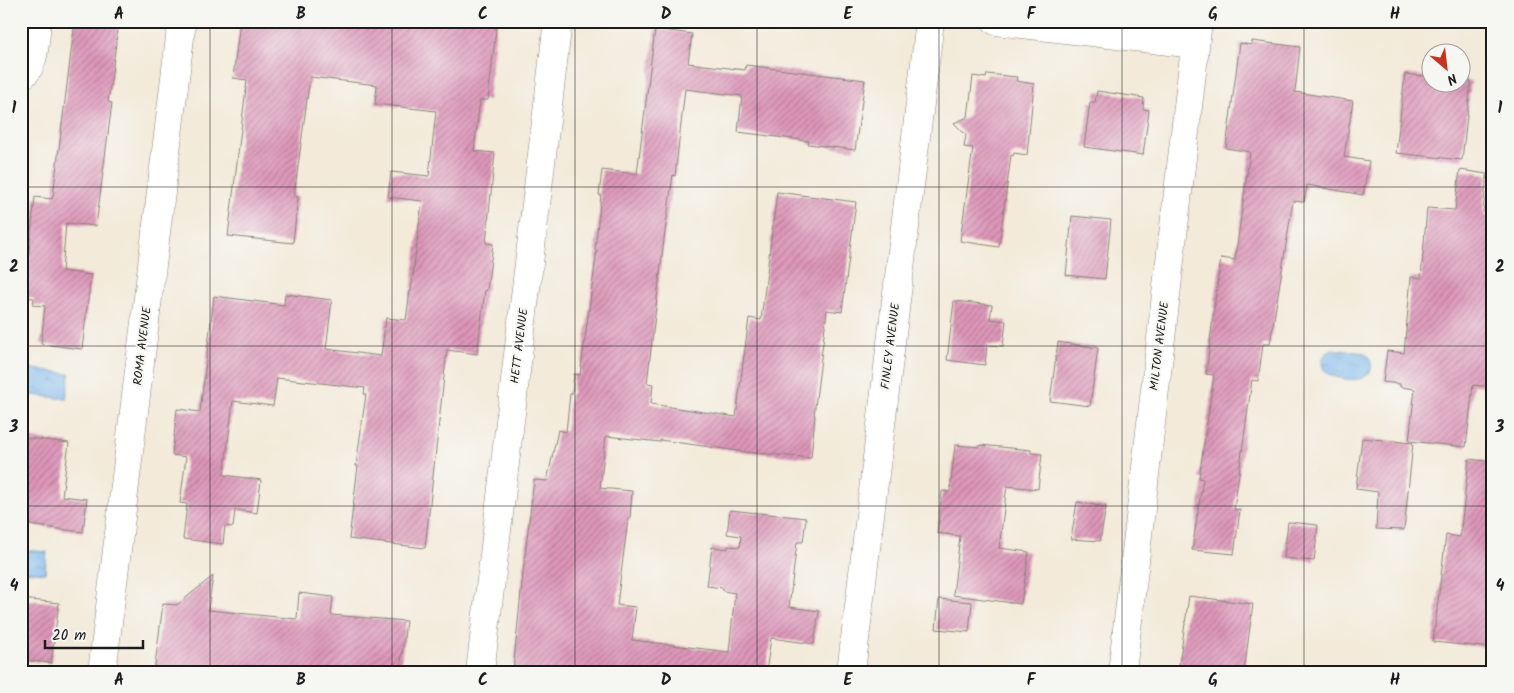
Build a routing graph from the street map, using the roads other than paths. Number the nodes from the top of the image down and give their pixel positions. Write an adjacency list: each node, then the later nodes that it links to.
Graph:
1 (37, 21): 7 (street)
2 (182, 21): 8 (street, ROMA AVENUE)
3 (558, 21): 9 (street, HETT AVENUE)
4 (930, 21): 10 (street, FINLEY AVENUE)
5 (996, 21): 6 (street)
6 (1196, 33): 11 (street, MILTON AVENUE)
7 (24, 83)
8 (102, 672)
9 (480, 672)
10 (851, 672)
11 (1122, 672)

